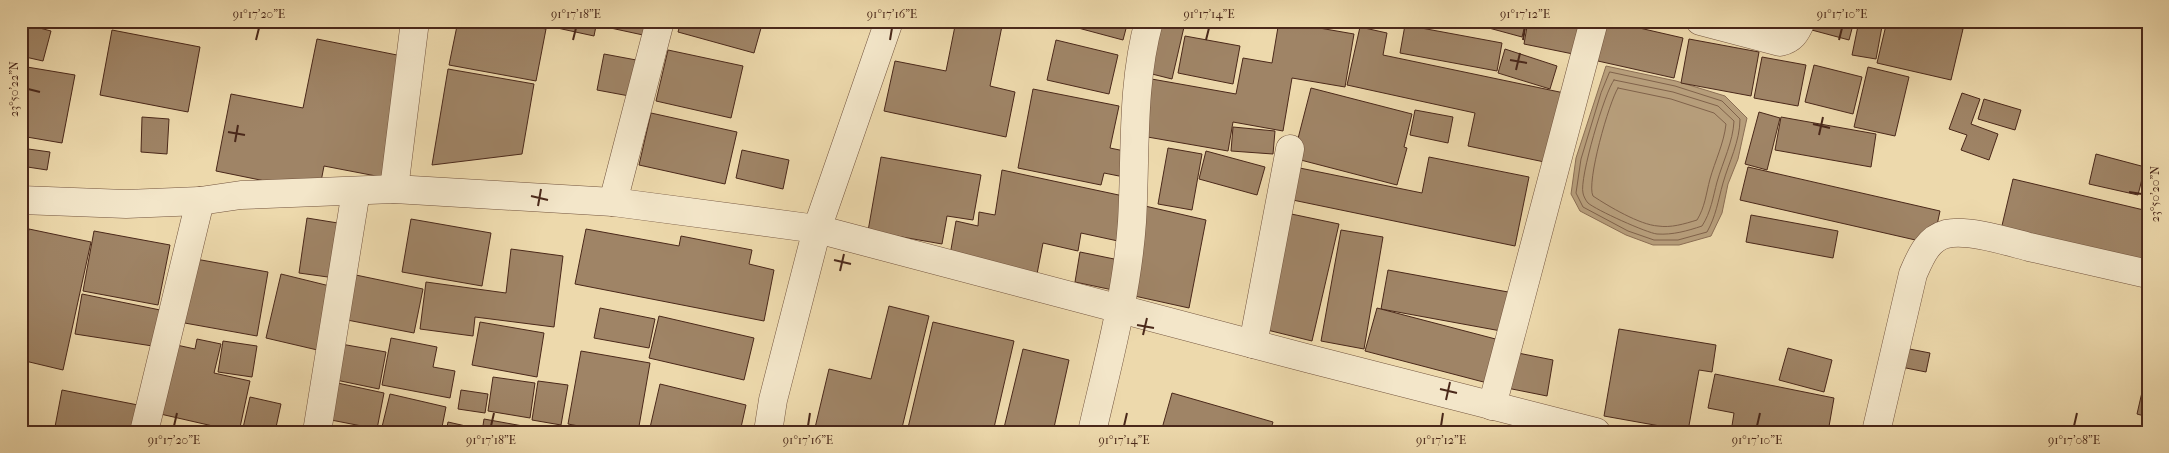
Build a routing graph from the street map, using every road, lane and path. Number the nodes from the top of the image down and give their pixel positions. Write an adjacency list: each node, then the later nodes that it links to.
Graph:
1 (415, 21): 9 (street)
2 (660, 21): 13 (street)
3 (889, 21): 14 (street)
4 (1149, 21): 16 (street)
5 (1594, 21): 18 (street)
6 (1700, 21): 7 (street)
7 (1801, 21)
8 (1290, 149): 17 (street)
9 (394, 190): 10 (street); 13 (street)
10 (356, 191): 12 (street); 20 (street)
11 (21, 200): 12 (street)
12 (200, 201): 19 (street)
13 (613, 202): 14 (street)
14 (817, 229): 16 (street); 21 (street)
15 (2148, 274): 24 (street)
16 (1121, 310): 17 (street); 22 (street)
17 (1253, 344): 18 (street)
18 (1492, 406): 23 (street)
19 (144, 432)
20 (317, 432)
21 (768, 432)
22 (1092, 432)
23 (1596, 432)
24 (1876, 432)

